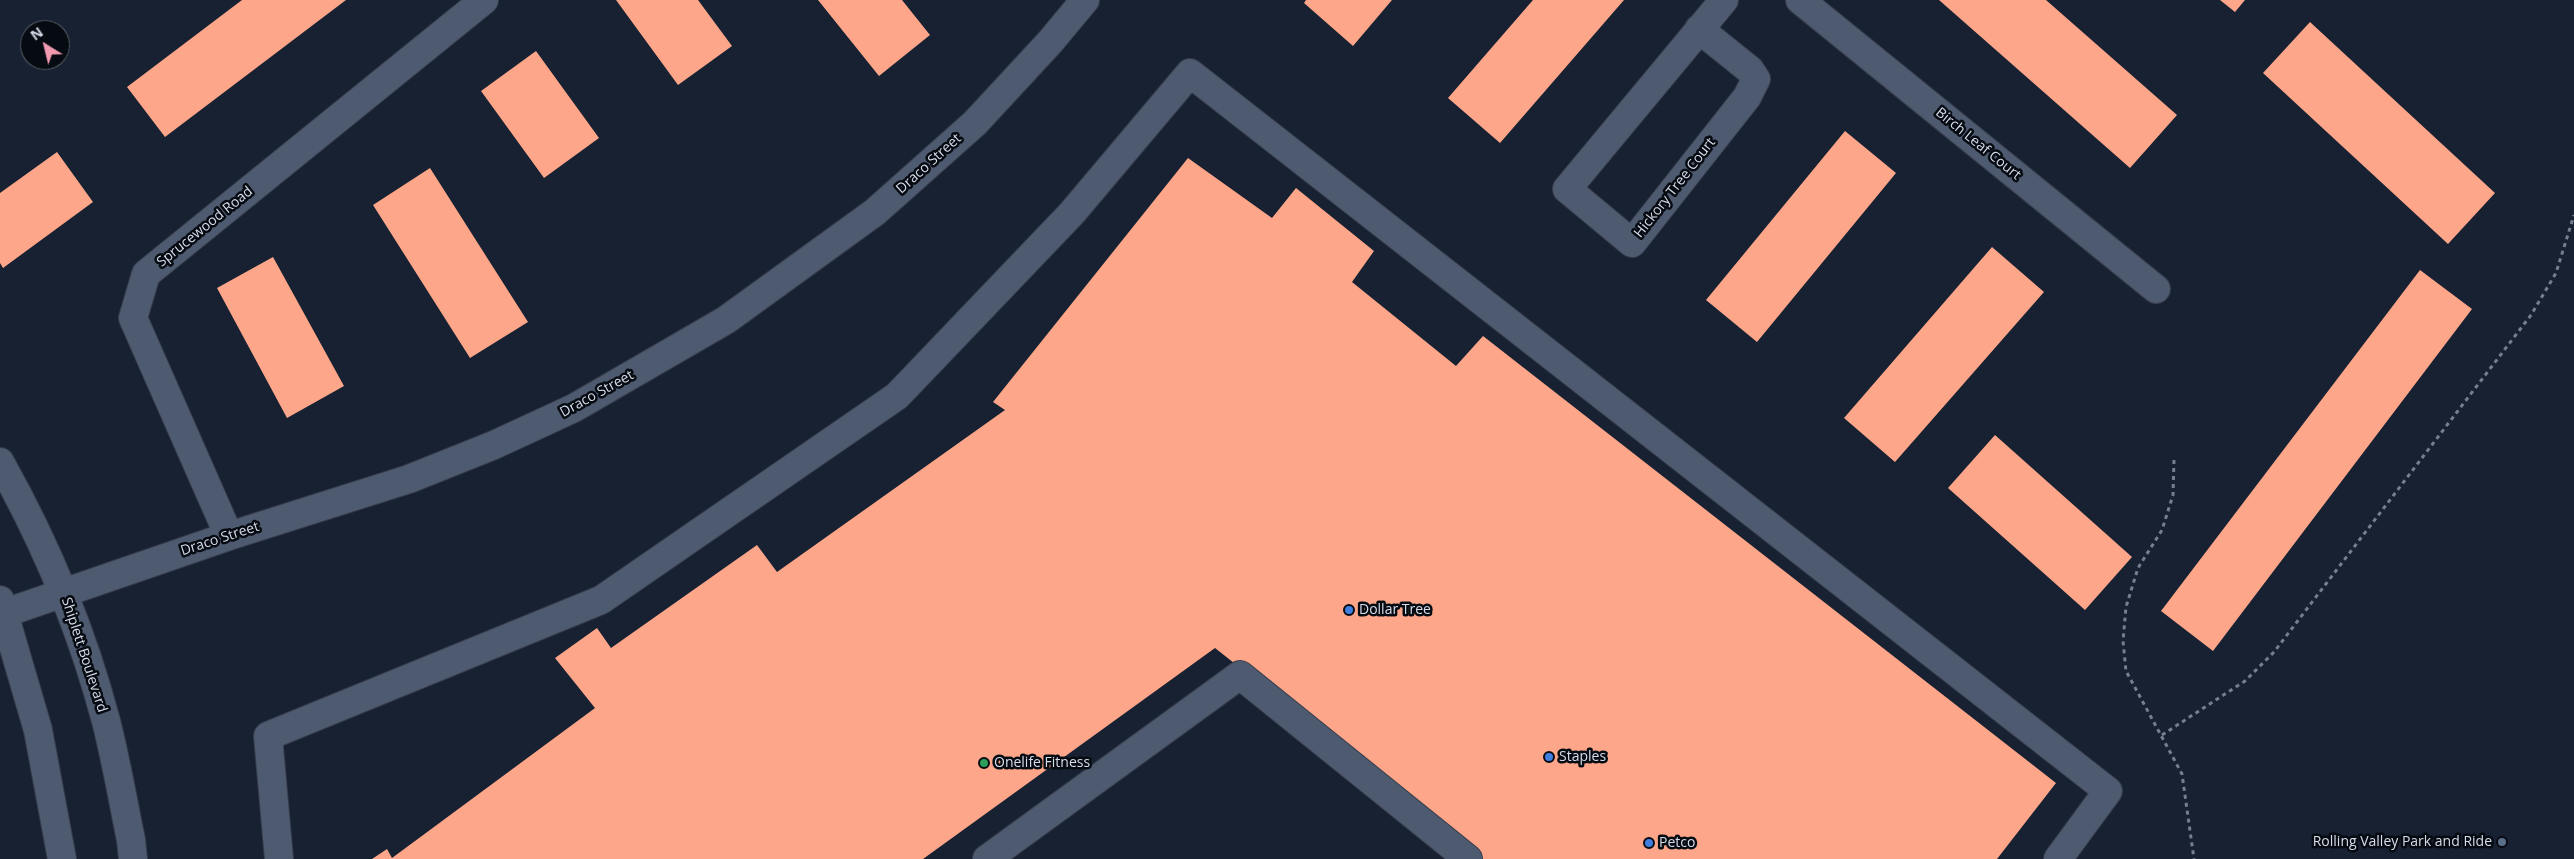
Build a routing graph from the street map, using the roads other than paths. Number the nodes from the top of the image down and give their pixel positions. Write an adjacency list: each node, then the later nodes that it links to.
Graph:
1 (484, 0): 8 (street, Sprucewood Road)
2 (1085, 0): 8 (street, Draco Street)
3 (1724, 0): 5 (street, Hickory Tree Court)
4 (1800, 0): 6 (street, Birch Leaf Court)
5 (1699, 29): 5 (street, Hickory Tree Court)
6 (2156, 289)
7 (0, 462): 9 (street, Shiplett Boulevard)
8 (228, 536): 9 (street, Draco Street)
9 (64, 591): 10 (street, Draco Street); 12 (street, Shiplett Boulevard)
10 (3, 606): 11 (street)
11 (62, 859)
12 (132, 859)
13 (279, 859): 16 (street)
14 (987, 859): 15 (street)
15 (1468, 859)
16 (2058, 859)

